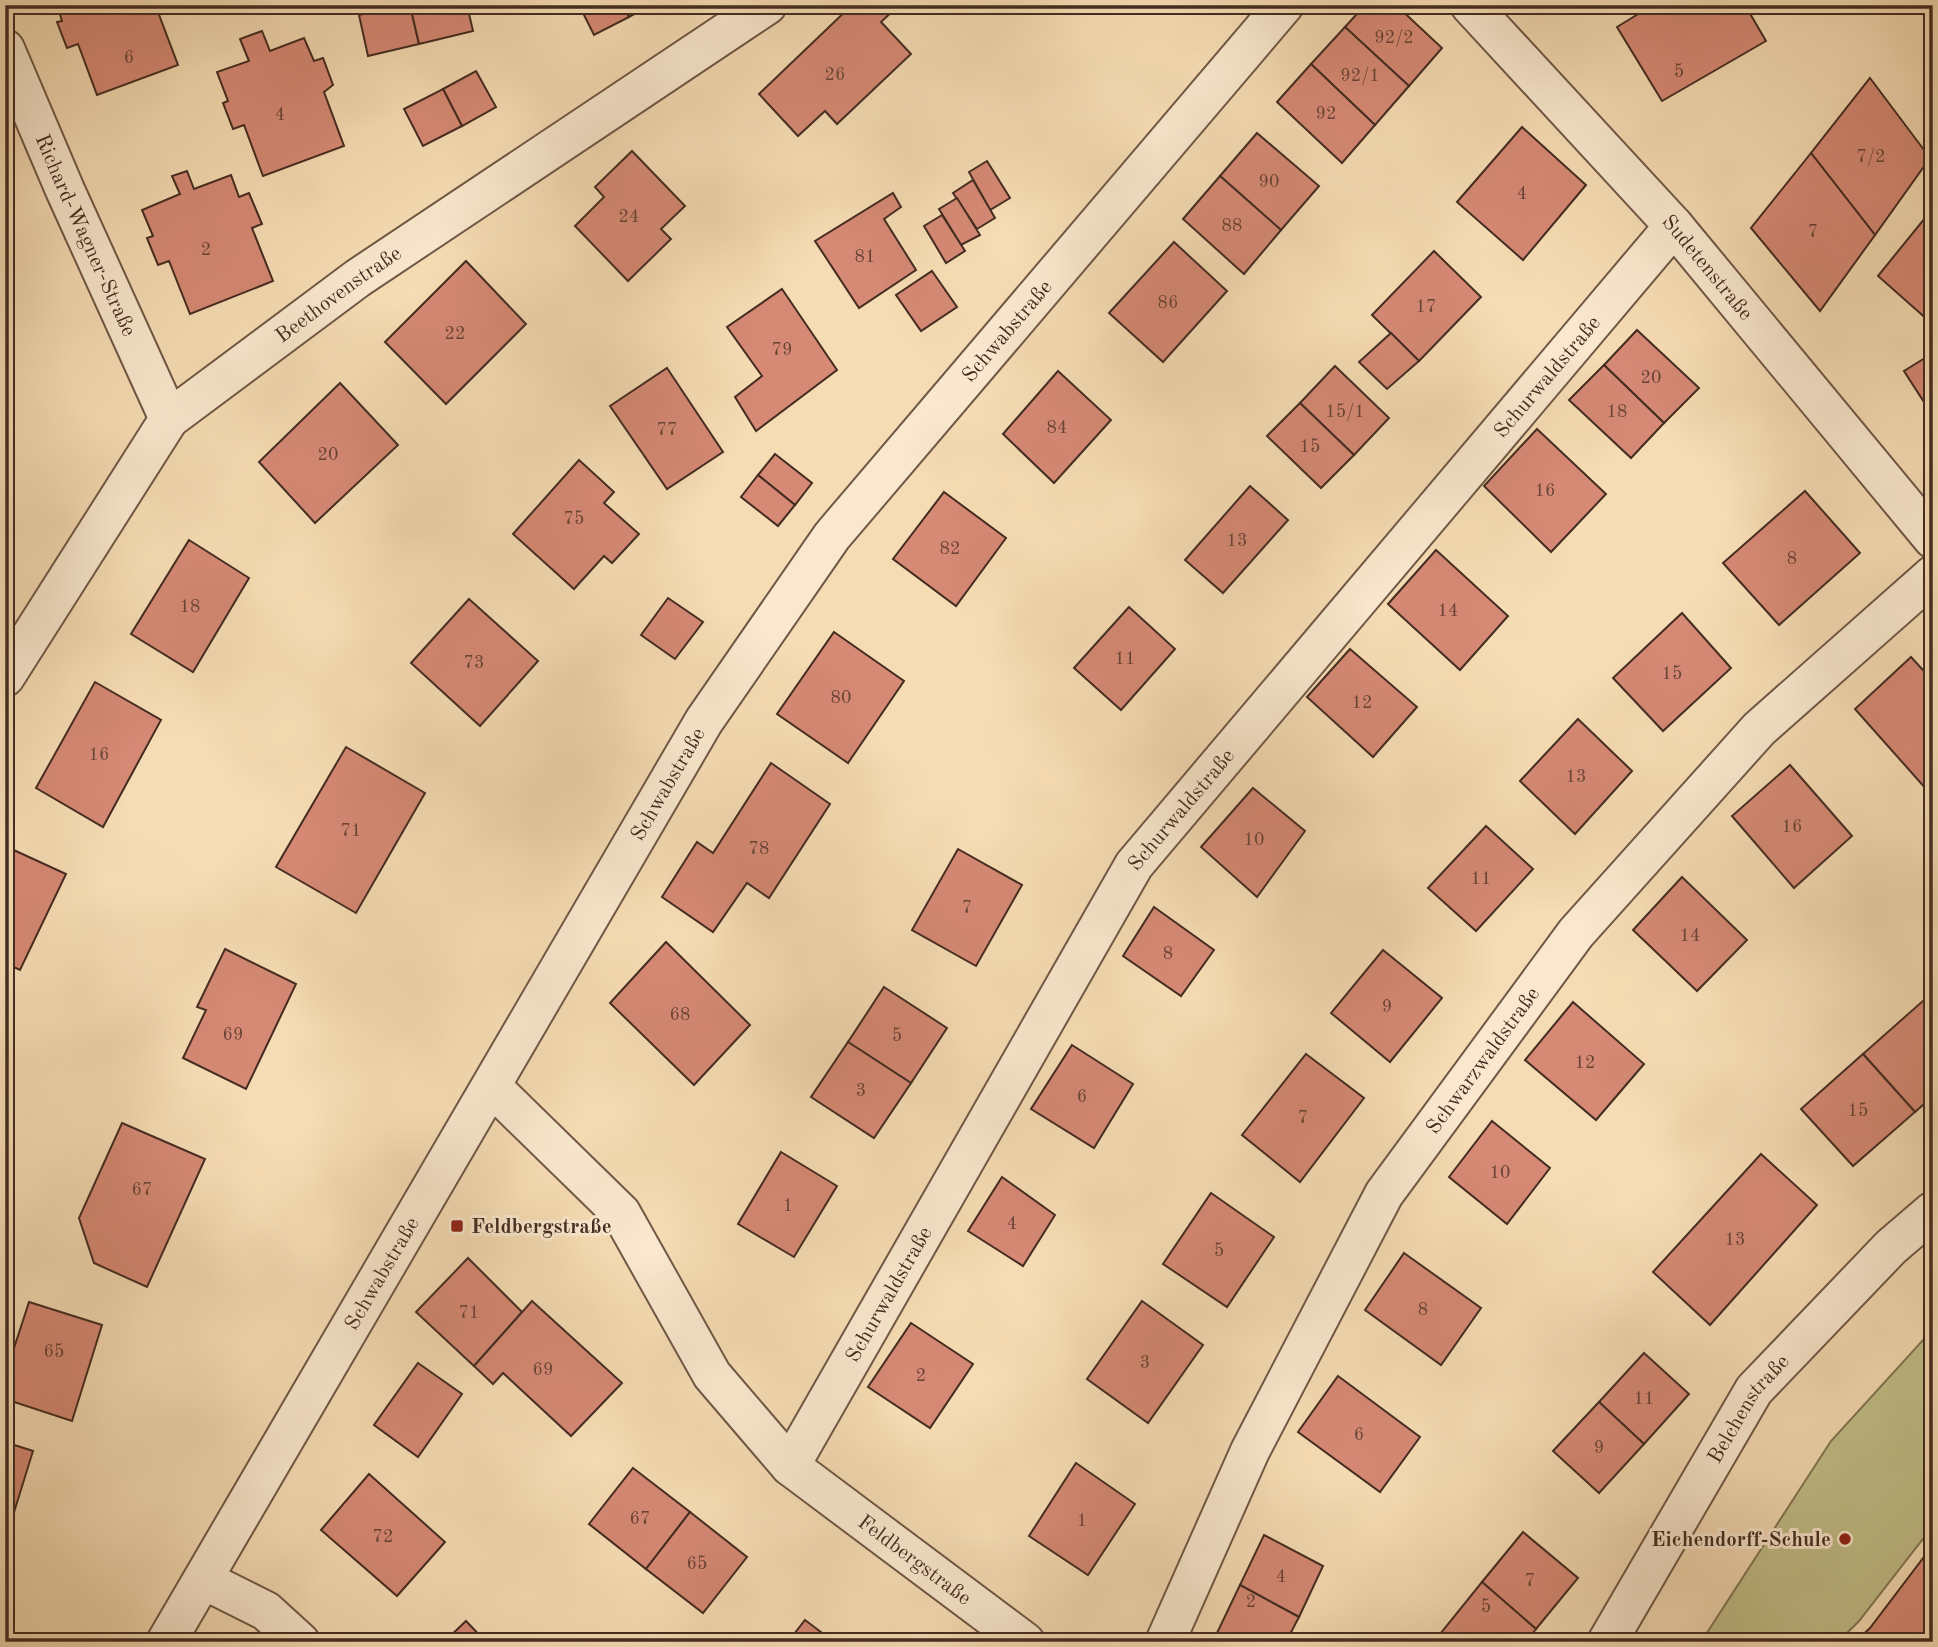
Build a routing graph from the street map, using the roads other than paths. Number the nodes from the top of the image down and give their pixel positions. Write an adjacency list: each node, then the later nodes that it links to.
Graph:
1 (767, 5): 6 (street, Beethovenstraße)
2 (1284, 5): 10 (street, Schwabstraße)
3 (1470, 5): 5 (street, Sudetenstraße)
4 (5, 49): 6 (street, Richard-Wagner-Straße)
5 (1674, 226): 7 (street, Sudetenstraße); 12 (street, Schurwaldstraße)
6 (169, 419): 9 (street, Beethovenstraße)
7 (1933, 539)
8 (1933, 575): 17 (street, Schwarzwaldstraße)
9 (5, 677)
10 (492, 1087): 12 (street, Feldbergstraße); 13 (street, Schwabstraße)
11 (1933, 1211): 18 (street, Belchenstraße)
12 (790, 1466): 16 (street, Feldbergstraße)
13 (204, 1580): 14 (street, Schwabstraße); 15 (street)
14 (166, 1642)
15 (300, 1642)
16 (1025, 1642)
17 (1165, 1642)
18 (1607, 1642)

